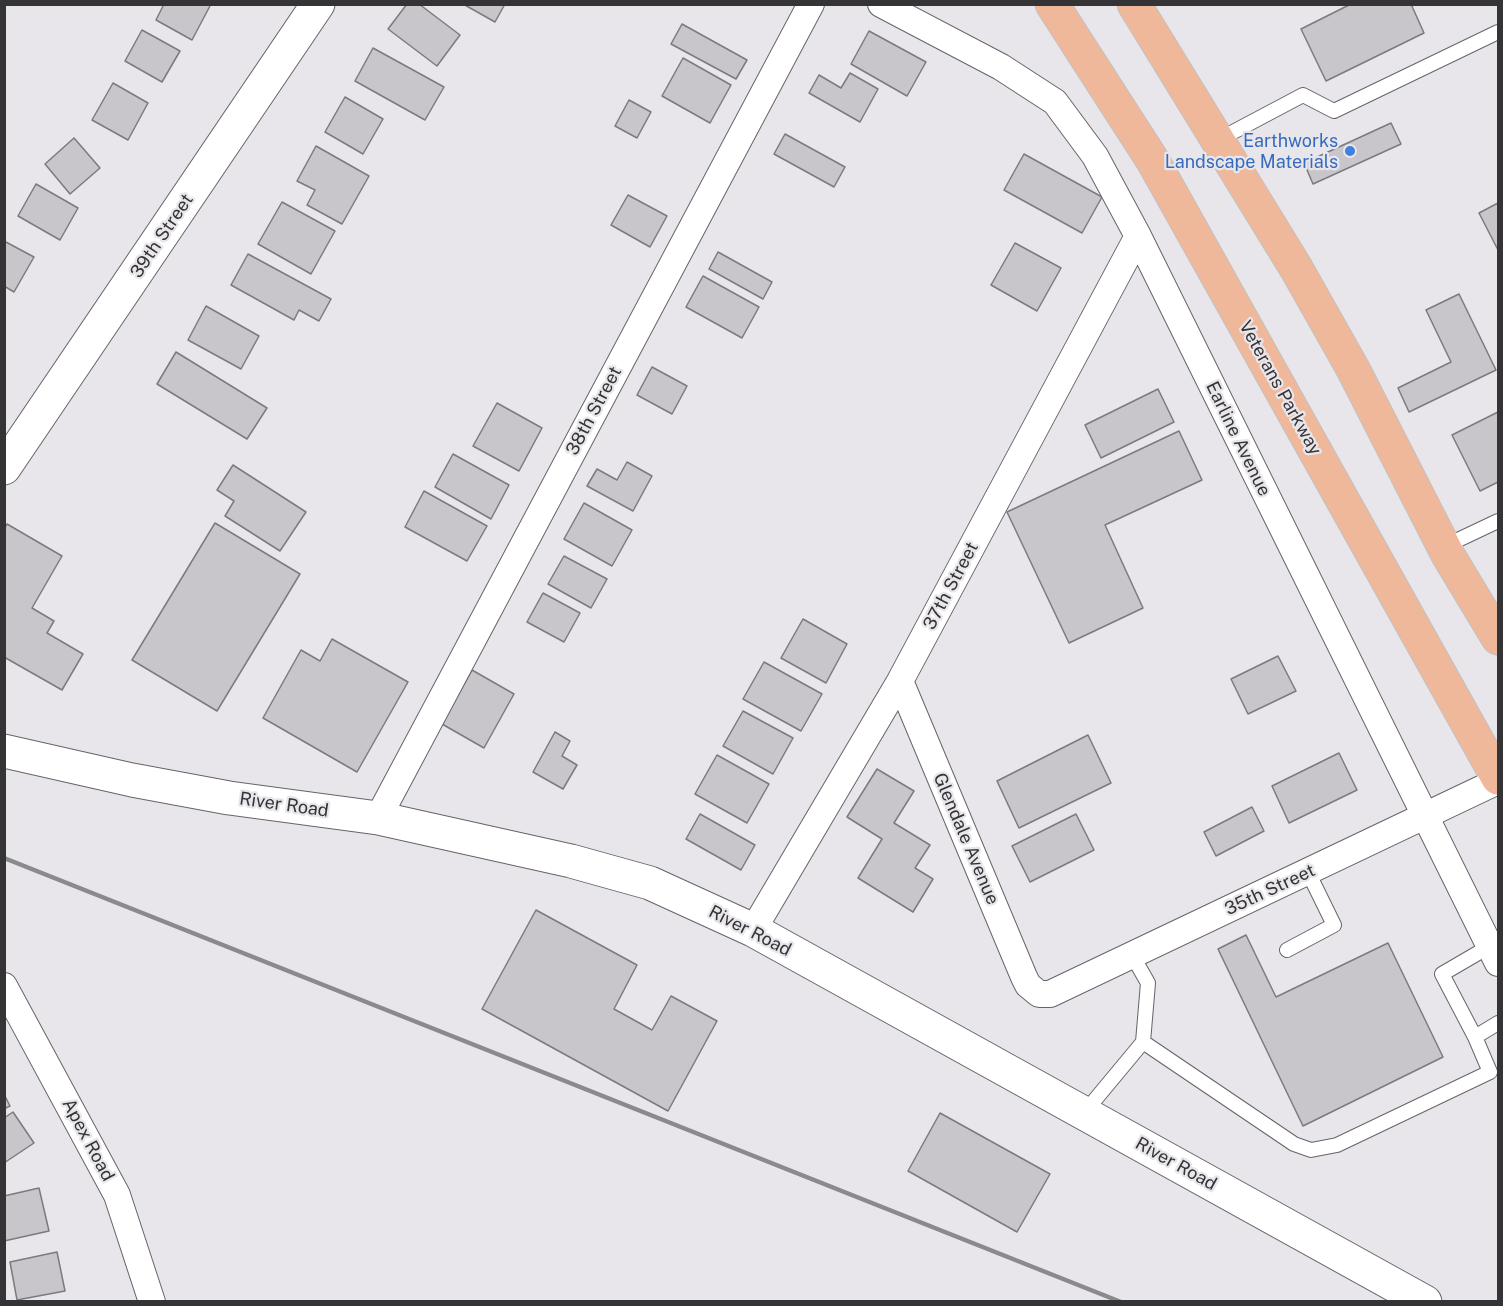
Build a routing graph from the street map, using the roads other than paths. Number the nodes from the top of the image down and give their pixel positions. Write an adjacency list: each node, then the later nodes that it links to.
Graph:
1 (318, 4): 9 (main road, 39th Street)
2 (811, 4): 16 (street, 38th Street)
3 (881, 4): 8 (street, Earline Avenue)
4 (1052, 4): 15 (main road, Veterans Parkway)
5 (1134, 4): 7 (main road)
6 (1498, 32): 7 (lane)
7 (1218, 140): 11 (main road)
8 (1138, 236): 13 (street, 37th Street); 17 (street, Earline Avenue)
9 (4, 468)
10 (1498, 521): 11 (lane)
11 (1443, 546): 12 (main road)
12 (1498, 638)
13 (900, 681): 19 (street, 37th Street); 24 (street, Glendale Avenue)
14 (4, 751): 16 (main road, River Road)
15 (1498, 779): 17 (street, 35th Street)
16 (378, 818): 19 (main road, River Road)
17 (1425, 818): 18 (street, 35th Street); 21 (street, Earline Avenue)
18 (1308, 872): 20 (lane); 22 (street, 35th Street)
19 (753, 930): 28 (main road, River Road)
20 (1287, 950)
21 (1494, 954): 26 (lane)
22 (1132, 955): 24 (street, 35th Street); 27 (lane)
23 (4, 986): 29 (street, Apex Road)
24 (1039, 994)
25 (1498, 1023): 26 (lane)
26 (1475, 1037): 27 (lane)
27 (1143, 1042): 28 (lane)
28 (1084, 1113): 30 (main road, River Road)
29 (152, 1302)
30 (1425, 1302)

